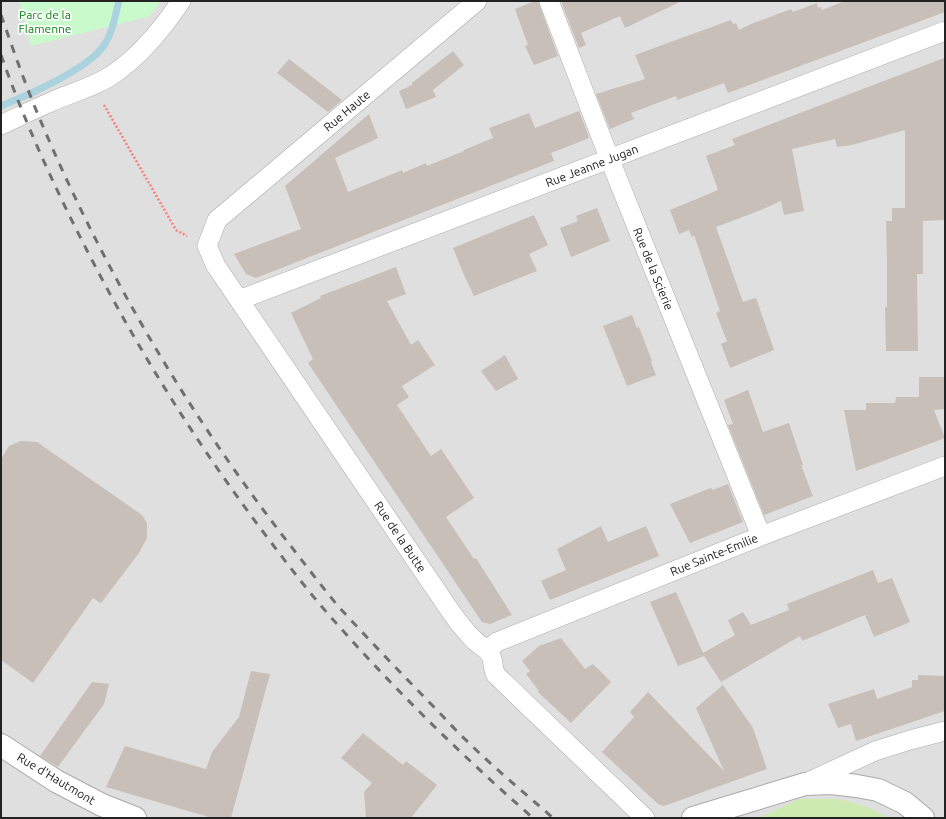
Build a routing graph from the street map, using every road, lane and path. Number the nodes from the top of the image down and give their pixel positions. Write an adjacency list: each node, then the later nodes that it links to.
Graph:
1 (181, 1): 5 (street)
2 (477, 1): 8 (street, Rue Haute)
3 (549, 1): 7 (street, Rue de la Scierie)
4 (945, 31): 7 (street, Rue Jeanne Jugan)
5 (93, 86): 6 (street); 8 (path)
6 (1, 125)
7 (610, 160): 9 (street, Rue Jeanne Jugan); 11 (street, Rue de la Scierie)
8 (207, 246): 9 (street, Rue de la Butte)
9 (239, 300): 12 (street, Rue de la Butte)
10 (945, 466): 11 (street, Rue Sainte-Emilie)
11 (761, 536): 12 (street, Rue Sainte-Emilie)
12 (487, 650): 17 (street)
13 (945, 731): 15 (street)
14 (1, 745): 16 (street, Rue d'Hautmont)
15 (805, 784): 18 (street); 19 (street)
16 (135, 818)
17 (645, 818)
18 (693, 818)
19 (923, 818)

